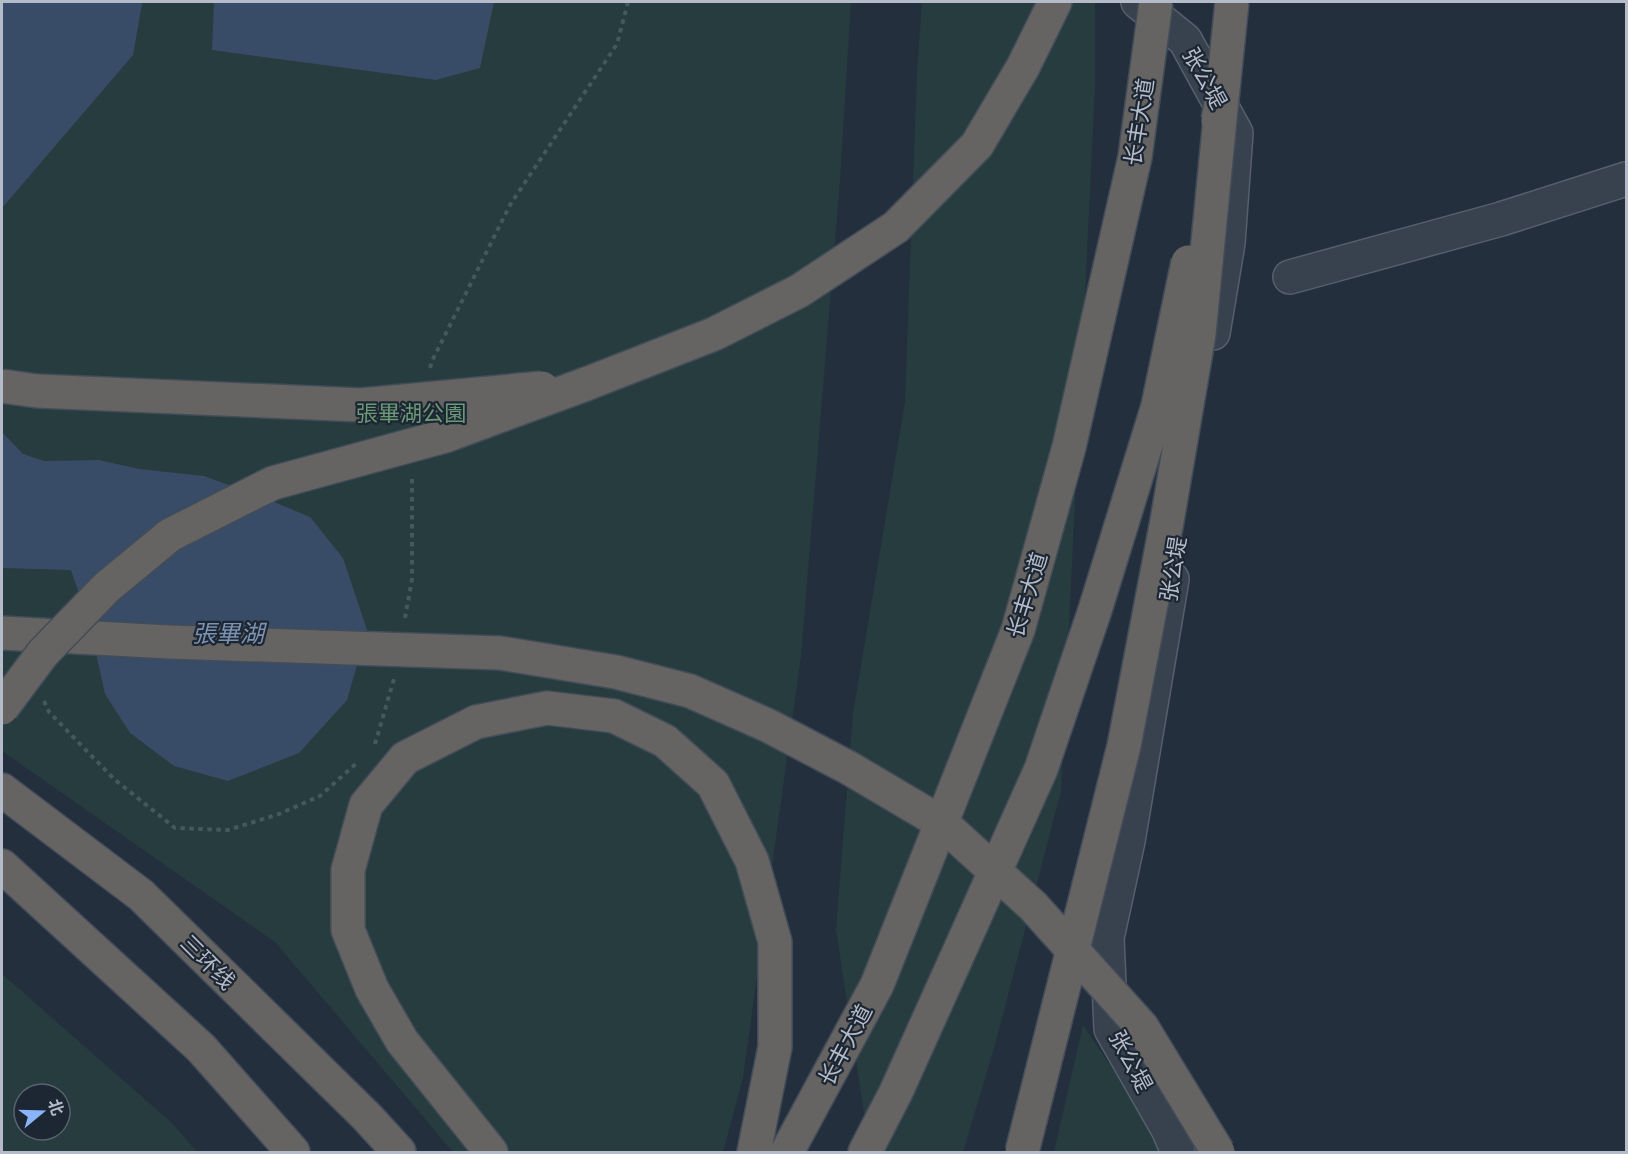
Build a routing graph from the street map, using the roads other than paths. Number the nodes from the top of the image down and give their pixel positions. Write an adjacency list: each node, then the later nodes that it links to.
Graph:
1 (1055, 2): 8 (highway)
2 (1138, 2): 21 (street, 张公堤)
3 (1156, 2): 18 (highway, 长丰大道, bridge)
4 (1232, 2): 5 (highway, bridge)
5 (1222, 99): 19 (highway, bridge); 20 (highway, bridge)
6 (1626, 179): 7 (street)
7 (1290, 277)
8 (586, 384): 9 (highway, bridge); 11 (highway, bridge)
9 (2, 386)
10 (2, 633): 22 (highway, bridge)
11 (2, 708)
12 (2, 790): 15 (highway, 三环线)
13 (2, 866): 14 (highway)
14 (292, 1152)
15 (399, 1152)
16 (491, 1152): 17 (highway)
17 (754, 1152)
18 (787, 1152)
19 (865, 1152)
20 (1022, 1152)
21 (1178, 1152)
22 (1218, 1152)

